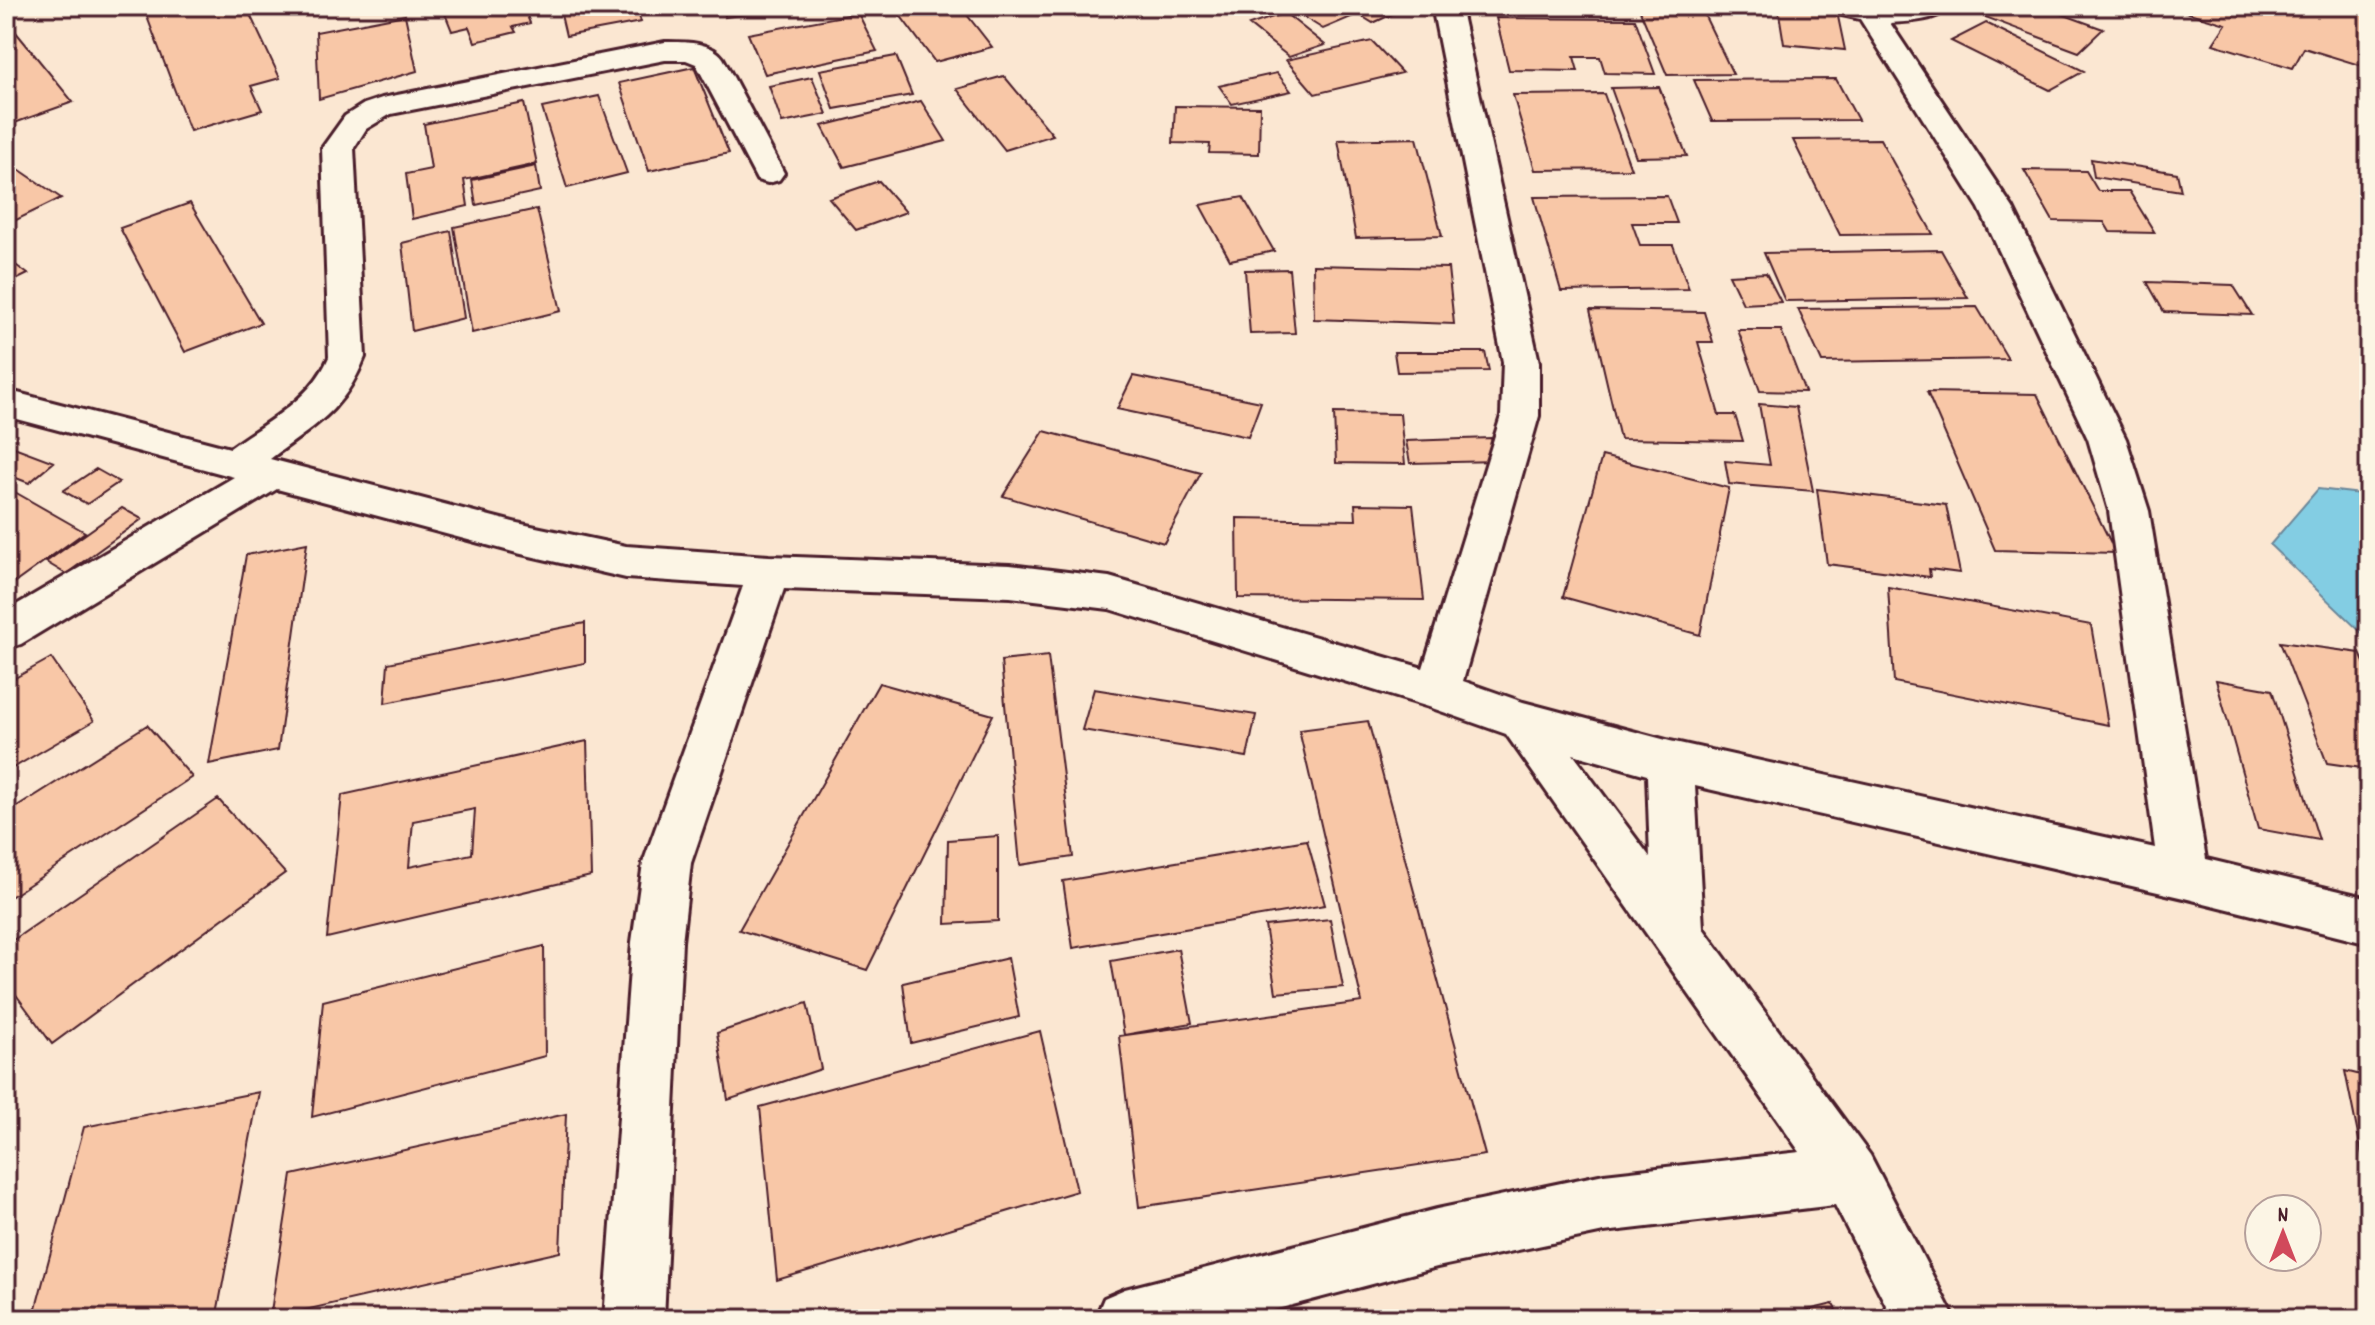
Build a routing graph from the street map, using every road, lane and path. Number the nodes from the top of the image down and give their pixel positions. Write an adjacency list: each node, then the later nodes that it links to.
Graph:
1 (1446, 6): 9 (street)
2 (1936, 6): 3 (street)
3 (1856, 10): 12 (street)
4 (768, 173): 6 (street)
5 (6, 403): 6 (street)
6 (255, 468): 7 (street); 8 (street)
7 (769, 572): 9 (street); 16 (street)
8 (6, 632)
9 (1438, 691): 10 (street)
10 (1522, 721): 11 (street); 14 (street)
11 (1670, 761): 12 (street); 14 (street)
12 (2184, 876): 13 (street)
13 (2369, 921)
14 (1678, 935): 15 (street)
15 (1850, 1175): 17 (street); 18 (street)
16 (634, 1319)
17 (1125, 1319)
18 (1925, 1319)

